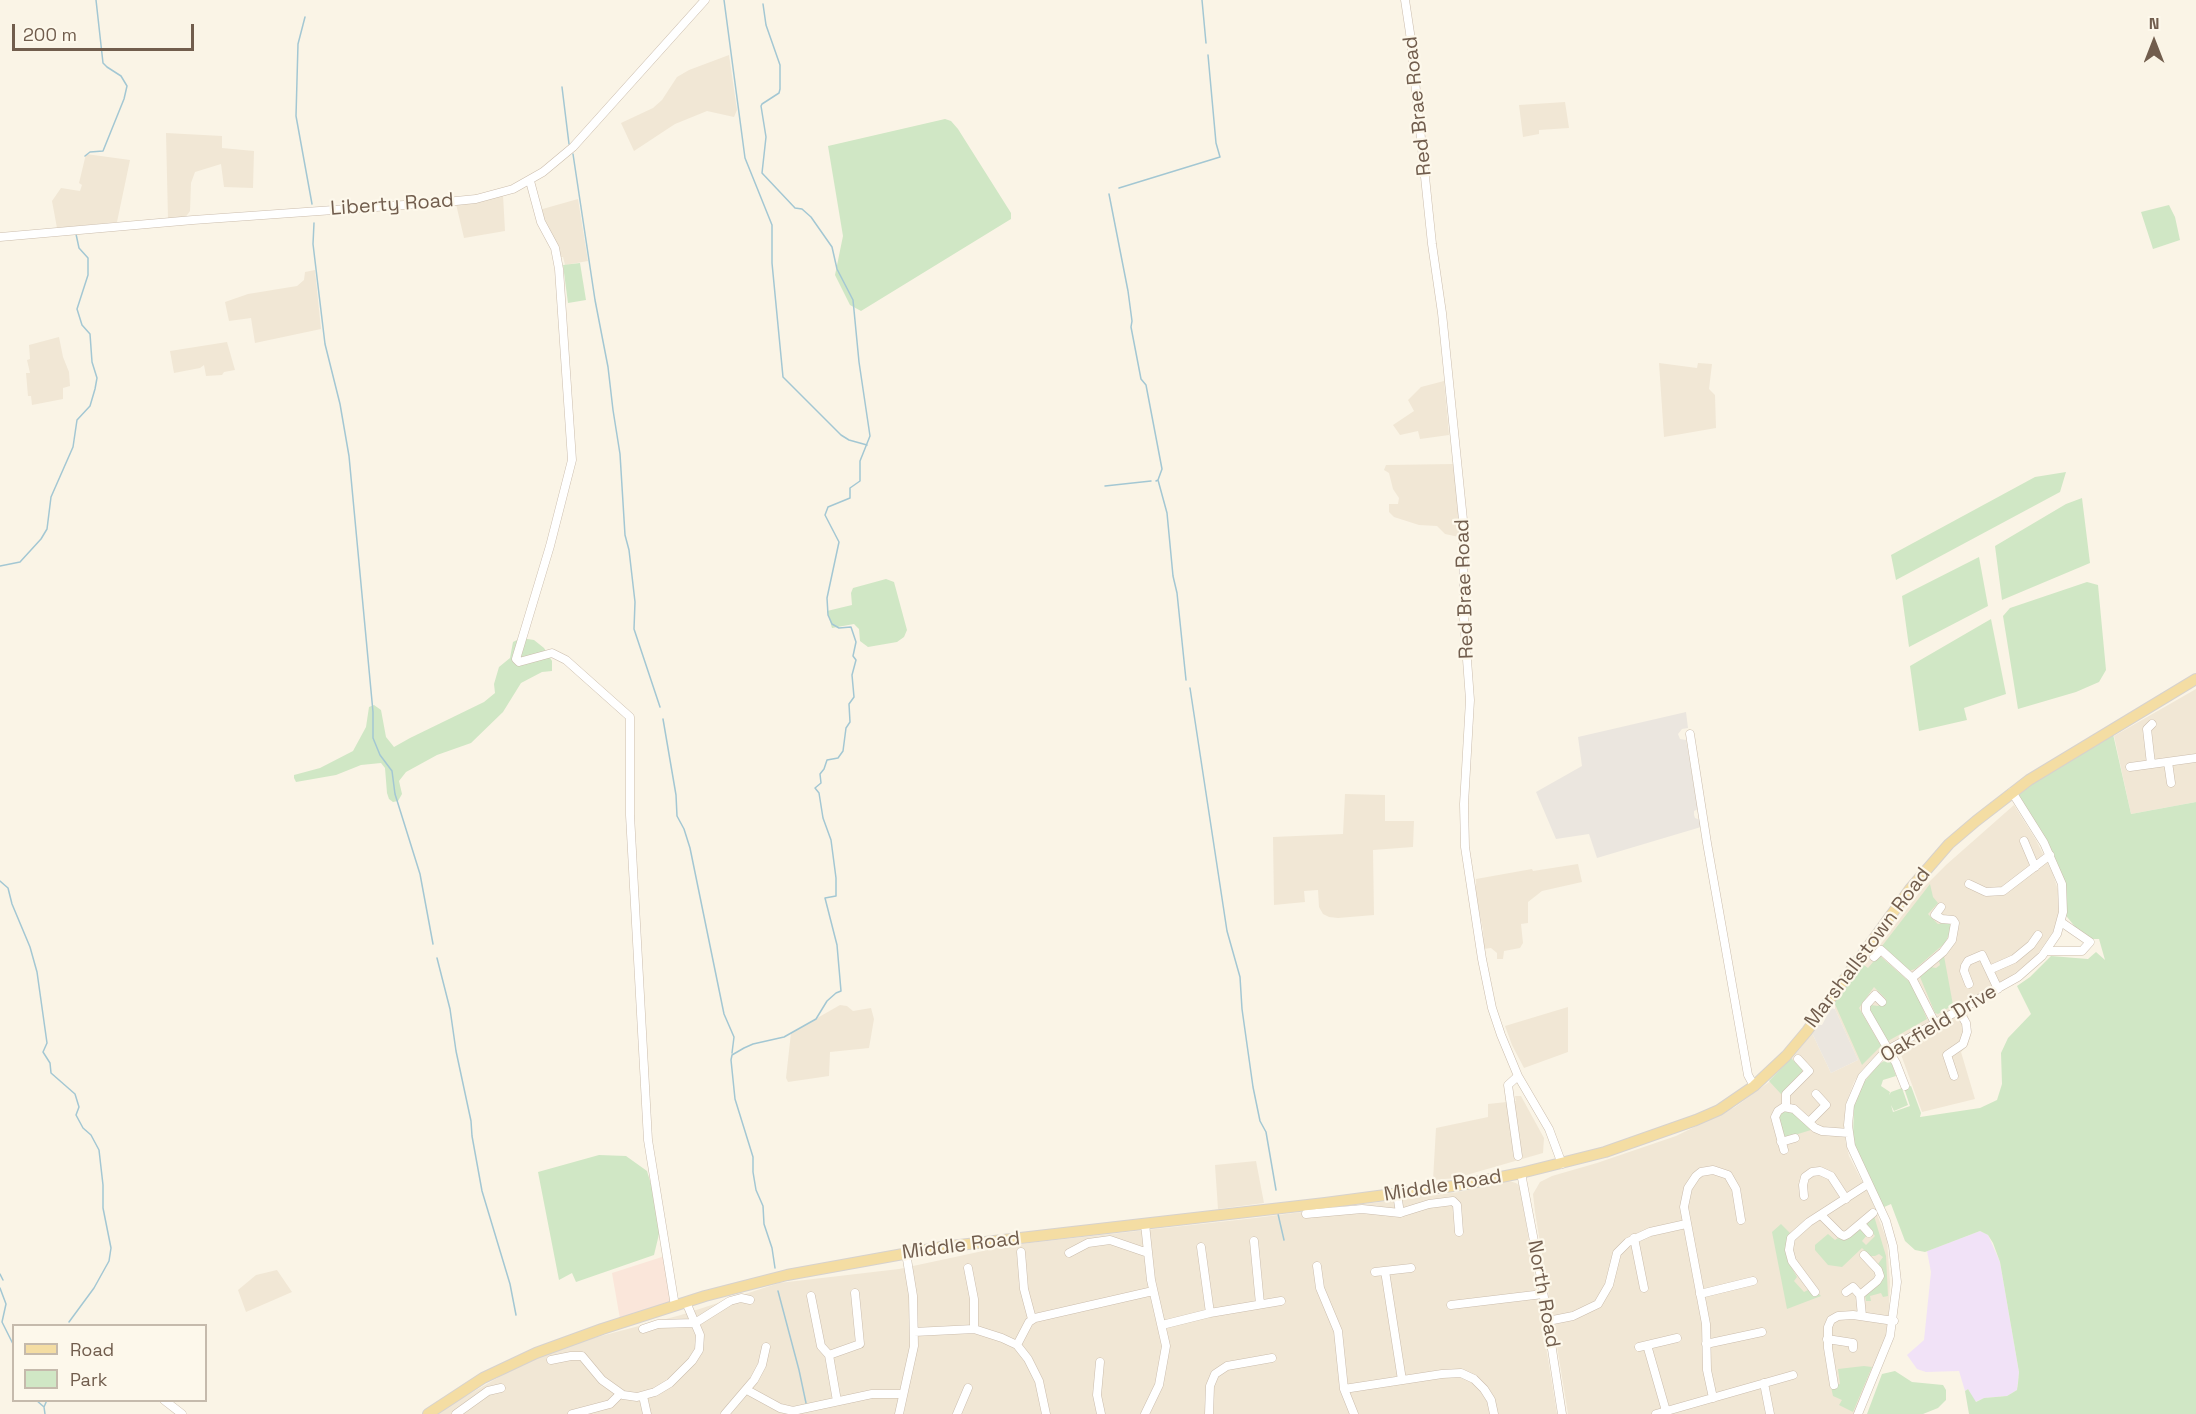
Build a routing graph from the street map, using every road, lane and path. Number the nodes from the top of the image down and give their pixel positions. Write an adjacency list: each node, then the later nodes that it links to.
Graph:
1 (705, 0): 3 (street, Liberty Road)
2 (1405, 0): 32 (street, Red Brae Road)
3 (530, 181): 4 (street, Liberty Road); 85 (street)
4 (0, 237)
5 (2196, 679): 13 (main road, Marshallstown Road)
6 (2152, 724): 10 (street)
7 (1690, 734): 34 (street)
8 (2196, 758): 9 (street)
9 (2168, 762): 10 (street); 12 (street)
10 (2151, 764): 11 (street)
11 (2130, 767)
12 (2171, 783)
13 (2012, 792): 15 (street, Oakfield Drive); 34 (main road, Marshallstown Road)
14 (2029, 845): 16 (street)
15 (2050, 855): 16 (street); 19 (street, Oakfield Drive)
16 (2035, 867): 17 (street)
17 (1969, 884)
18 (1941, 908): 24 (street)
19 (2061, 922): 21 (street, Oakfield Drive); 21 (street)
20 (2038, 935): 23 (street)
21 (2046, 951): 26 (street, Oakfield Drive)
22 (1874, 957): 24 (street)
23 (1989, 970): 25 (street); 26 (street)
24 (1912, 978): 29 (street)
25 (1969, 984)
26 (1998, 989): 28 (street, Oakfield Drive)
27 (1881, 1002): 30 (street)
28 (1959, 1011): 29 (street, Oakfield Drive); 33 (street)
29 (1935, 1023): 30 (street, Oakfield Drive)
30 (1888, 1050): 35 (street); 39 (street, Oakfield Drive)
31 (1798, 1059): 37 (street)
32 (1518, 1076): 41 (street); 42 (street, Red Brae Road)
33 (1954, 1076)
34 (1754, 1086): 42 (main road, Marshallstown Road)
35 (1905, 1086)
36 (1816, 1094): 38 (street)
37 (1786, 1107): 38 (street); 40 (street)
38 (1809, 1122): 39 (street)
39 (1849, 1133): 44 (street, Oakfield Drive)
40 (1795, 1138)
41 (1518, 1156)
42 (1562, 1164): 43 (main road, Marshallstown Road)
43 (1521, 1173): 45 (main road, Middle Road); 79 (street, North Road)
44 (1868, 1184): 47 (street); 92 (street, Oakfield Drive)
45 (1397, 1194): 48 (street); 53 (main road, Middle Road)
46 (1804, 1196): 47 (street)
47 (1846, 1198): 51 (street)
48 (1400, 1213): 50 (street); 56 (street)
49 (1873, 1213): 55 (street)
50 (1306, 1214)
51 (1821, 1215): 55 (street); 76 (street)
52 (1741, 1220): 54 (street)
53 (1145, 1224): 62 (main road, Middle Road); 64 (street)
54 (1686, 1224): 58 (street); 80 (street)
55 (1861, 1224): 57 (street)
56 (1459, 1232)
57 (1869, 1233)
58 (1634, 1238): 74 (street); 91 (street)
59 (1254, 1241): 86 (street)
60 (1201, 1247): 88 (street)
61 (1021, 1252): 90 (street)
62 (906, 1253): 85 (main road, Middle Road); 97 (street)
63 (1069, 1253): 64 (street)
64 (1148, 1253): 75 (street)
65 (1864, 1255): 67 (street)
66 (1880, 1257): 67 (street)
67 (1872, 1264): 81 (street)
68 (1317, 1266): 115 (street)
69 (968, 1268): 96 (street)
70 (1411, 1268): 71 (street)
71 (1386, 1271): 72 (street); 110 (street)
72 (1375, 1272)
73 (1753, 1281): 80 (street)
74 (1644, 1288)
75 (1153, 1291): 90 (street); 94 (street)
76 (1815, 1292)
77 (1846, 1292): 81 (street)
78 (855, 1293): 105 (street)
79 (1544, 1294): 87 (street); 91 (street, North Road)
80 (1700, 1294): 102 (street)
81 (1860, 1295): 89 (street)
82 (811, 1296): 105 (street)
83 (750, 1300): 93 (street)
84 (1281, 1301): 86 (street)
85 (681, 1304): 93 (street); 126 (main road, Middle Road)
86 (1260, 1304): 88 (street)
87 (1450, 1305)
88 (1210, 1313): 94 (street)
89 (1862, 1316): 92 (street); 100 (street)
90 (1032, 1319): 103 (street)
91 (1548, 1321): 139 (street, North Road)
92 (1893, 1322): 142 (street, Oakfield Drive)
93 (695, 1323): 95 (street); 119 (street)
94 (1162, 1325): 135 (street)
95 (643, 1329)
96 (974, 1329): 97 (street); 103 (street)
97 (914, 1332): 118 (street)
98 (1762, 1332): 102 (street)
99 (1677, 1338): 123 (street)
100 (1827, 1339): 101 (street); 112 (street)
101 (1853, 1342)
102 (1706, 1344): 120 (street)
103 (1017, 1346): 133 (street)
104 (766, 1347): 116 (street)
105 (829, 1355): 121 (street)
106 (1272, 1358): 136 (street)
107 (551, 1360): 117 (street)
108 (1100, 1362): 134 (street)
109 (1793, 1375): 111 (street)
110 (1402, 1380): 115 (street); 138 (street)
111 (1764, 1383): 120 (street); 141 (street)
112 (1834, 1385)
113 (501, 1388): 127 (street)
114 (968, 1388): 132 (street)
115 (1344, 1389): 137 (street)
116 (747, 1390): 124 (street); 130 (street)
117 (620, 1394): 119 (street); 128 (street)
118 (903, 1394): 121 (street); 131 (street)
119 (643, 1396): 129 (street)
120 (1713, 1398): 123 (street)
121 (837, 1401): 124 (street)
122 (165, 1402): 125 (street)
123 (1666, 1411): 140 (street)
124 (787, 1412)
125 (182, 1414)
126 (428, 1414)
127 (456, 1414)
128 (573, 1414)
129 (647, 1414)
130 (724, 1414)
131 (898, 1414)
132 (957, 1414)
133 (1046, 1414)
134 (1101, 1414)
135 (1145, 1414)
136 (1209, 1414)
137 (1354, 1414)
138 (1494, 1414)
139 (1562, 1414)
140 (1656, 1414)
141 (1770, 1414)
142 (1858, 1414)

